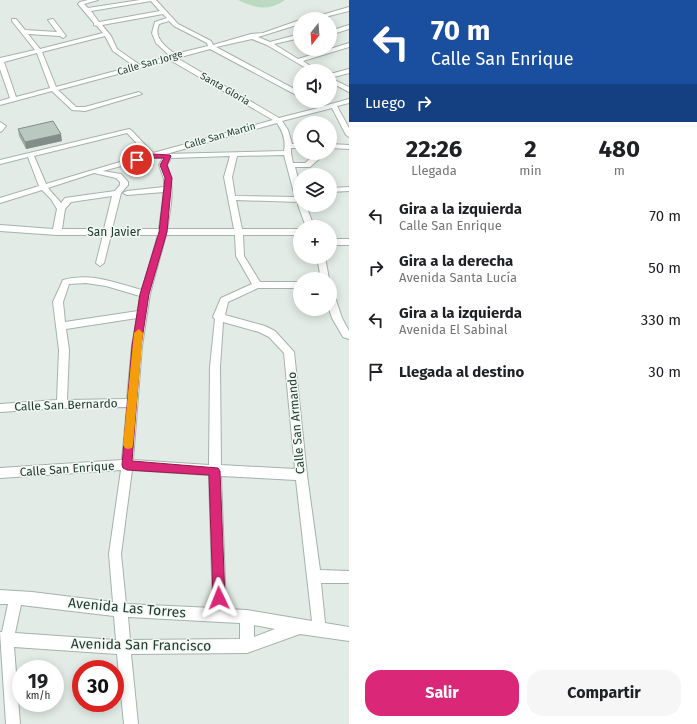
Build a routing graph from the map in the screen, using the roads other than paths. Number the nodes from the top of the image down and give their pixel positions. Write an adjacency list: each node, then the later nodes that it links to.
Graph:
1 (95, 0): 4 (street)
2 (152, 0): 4 (street); 5 (street)
3 (349, 9): 6 (street)
4 (87, 10): 10 (street)
5 (163, 12): 9 (street); 10 (street)
6 (337, 12)
7 (14, 20): 15 (street)
8 (51, 20): 17 (street)
9 (170, 20): 24 (street); 30 (street, Santa Gloria)
10 (96, 24): 18 (street)
11 (293, 24): 12 (street, Calle San Jorge)
12 (282, 27): 16 (street); 19 (street, Calle San Jorge)
13 (349, 27): 14 (street)
14 (337, 31)
15 (24, 32): 17 (street); 27 (street)
16 (293, 32)
17 (61, 34): 21 (street)
18 (105, 34): 21 (street); 34 (street)
19 (251, 36): 22 (street); 24 (street, Calle San Jorge)
20 (293, 37): 22 (street)
21 (68, 42): 27 (street)
22 (268, 44): 32 (street)
23 (349, 45): 25 (street)
24 (211, 46): 30 (street, Calle San Jorge); 40 (street)
25 (337, 47)
26 (337, 50): 28 (street)
27 (39, 51): 31 (street); 38 (street)
28 (349, 54)
29 (310, 56): 32 (street)
30 (173, 57): 34 (street, Calle San Jorge); 48 (street, Santa Gloria)
31 (0, 60): 42 (street)
32 (297, 61): 33 (street)
33 (302, 64)
34 (139, 67): 38 (street, Calle San Jorge)
35 (348, 71): 36 (street)
36 (337, 75)
37 (337, 82): 39 (street)
38 (54, 90): 41 (street); 42 (street, Calle San Jorge)
39 (349, 90)
40 (293, 91)
41 (139, 94)
42 (14, 100): 44 (street, Calle San Jorge)
43 (349, 101): 45 (street, Calle San Martin)
44 (0, 104)
45 (337, 105)
46 (324, 108): 48 (street, Calle San Martin)
47 (335, 108): 51 (street)
48 (278, 120): 52 (street, Calle San Martin); 53 (street)
49 (0, 124): 50 (street)
50 (0, 130)
51 (349, 134)
52 (182, 146): 60 (street); 61 (street, Calle San Martin)
53 (289, 146): 54 (street); 57 (street)
54 (293, 146)
55 (337, 146): 56 (street)
56 (349, 146)
57 (287, 153): 59 (street); 65 (street)
58 (30, 154): 61 (street); 64 (street); 69 (street)
59 (234, 154): 60 (street); 75 (street)
60 (182, 155): 62 (street)
61 (152, 156): 62 (street); 66 (street, Calle San Martin)
62 (168, 156): 70 (street)
63 (314, 160): 65 (street)
64 (0, 162)
65 (290, 165): 67 (street)
66 (94, 171): 68 (street); 69 (street, Calle San Martin)
67 (293, 173)
68 (124, 184): 73 (street); 74 (street)
69 (44, 188): 77 (street, Calle San Martin); 78 (street)
70 (168, 189): 73 (street); 82 (street)
71 (337, 190): 72 (street)
72 (349, 190)
73 (127, 193): 74 (street)
74 (116, 197): 78 (street); 81 (street)
75 (232, 198): 76 (street); 83 (street)
76 (293, 199)
77 (0, 201)
78 (61, 209): 80 (street)
79 (0, 228): 80 (street, San Javier)
80 (57, 232): 81 (street, San Javier)
81 (107, 232): 82 (street, San Javier); 87 (street)
82 (163, 232): 83 (street, San Javier); 90 (street)
83 (240, 232): 84 (street, San Javier); 88 (street)
84 (293, 232)
85 (337, 242): 86 (street)
86 (349, 242)
87 (100, 263)
88 (257, 285): 89 (street); 93 (street)
89 (293, 285)
90 (144, 294): 91 (street); 94 (street)
91 (142, 314): 94 (street); 96 (street)
92 (336, 316): 95 (street)
93 (218, 317): 100 (street); 102 (street, Calle San Armando)
94 (60, 326): 97 (street)
95 (348, 334)
96 (131, 403): 97 (street, Calle San Bernardo); 99 (street)
97 (62, 404): 98 (street, Calle San Bernardo)
98 (0, 408)
99 (127, 465): 100 (street, Calle San Enrique); 101 (street, Calle San Enrique); 107 (street)
100 (214, 471): 102 (street, Calle San Enrique); 108 (street)
101 (0, 473)
102 (301, 475): 103 (street, Calle San Armando)
103 (314, 576): 104 (street); 111 (street, Calle San Armando)
104 (349, 577)
105 (0, 597): 106 (street, Avenida Las Torres)
106 (16, 598): 107 (street, Avenida Las Torres); 113 (street)
107 (120, 610): 108 (street, Avenida Las Torres); 115 (street)
108 (220, 614): 109 (street, Avenida Las Torres)
109 (247, 617): 110 (street, Avenida Las Torres); 114 (street)
110 (300, 627): 111 (street, Avenida Las Torres); 114 (street, Avenida San Francisco)
111 (319, 629): 112 (street, Avenida Las Torres)
112 (349, 634)
113 (3, 640): 115 (street, Avenida San Francisco); 116 (street)
114 (247, 646): 115 (street, Avenida San Francisco)
115 (123, 648): 117 (street)
116 (13, 724)
117 (131, 724)

